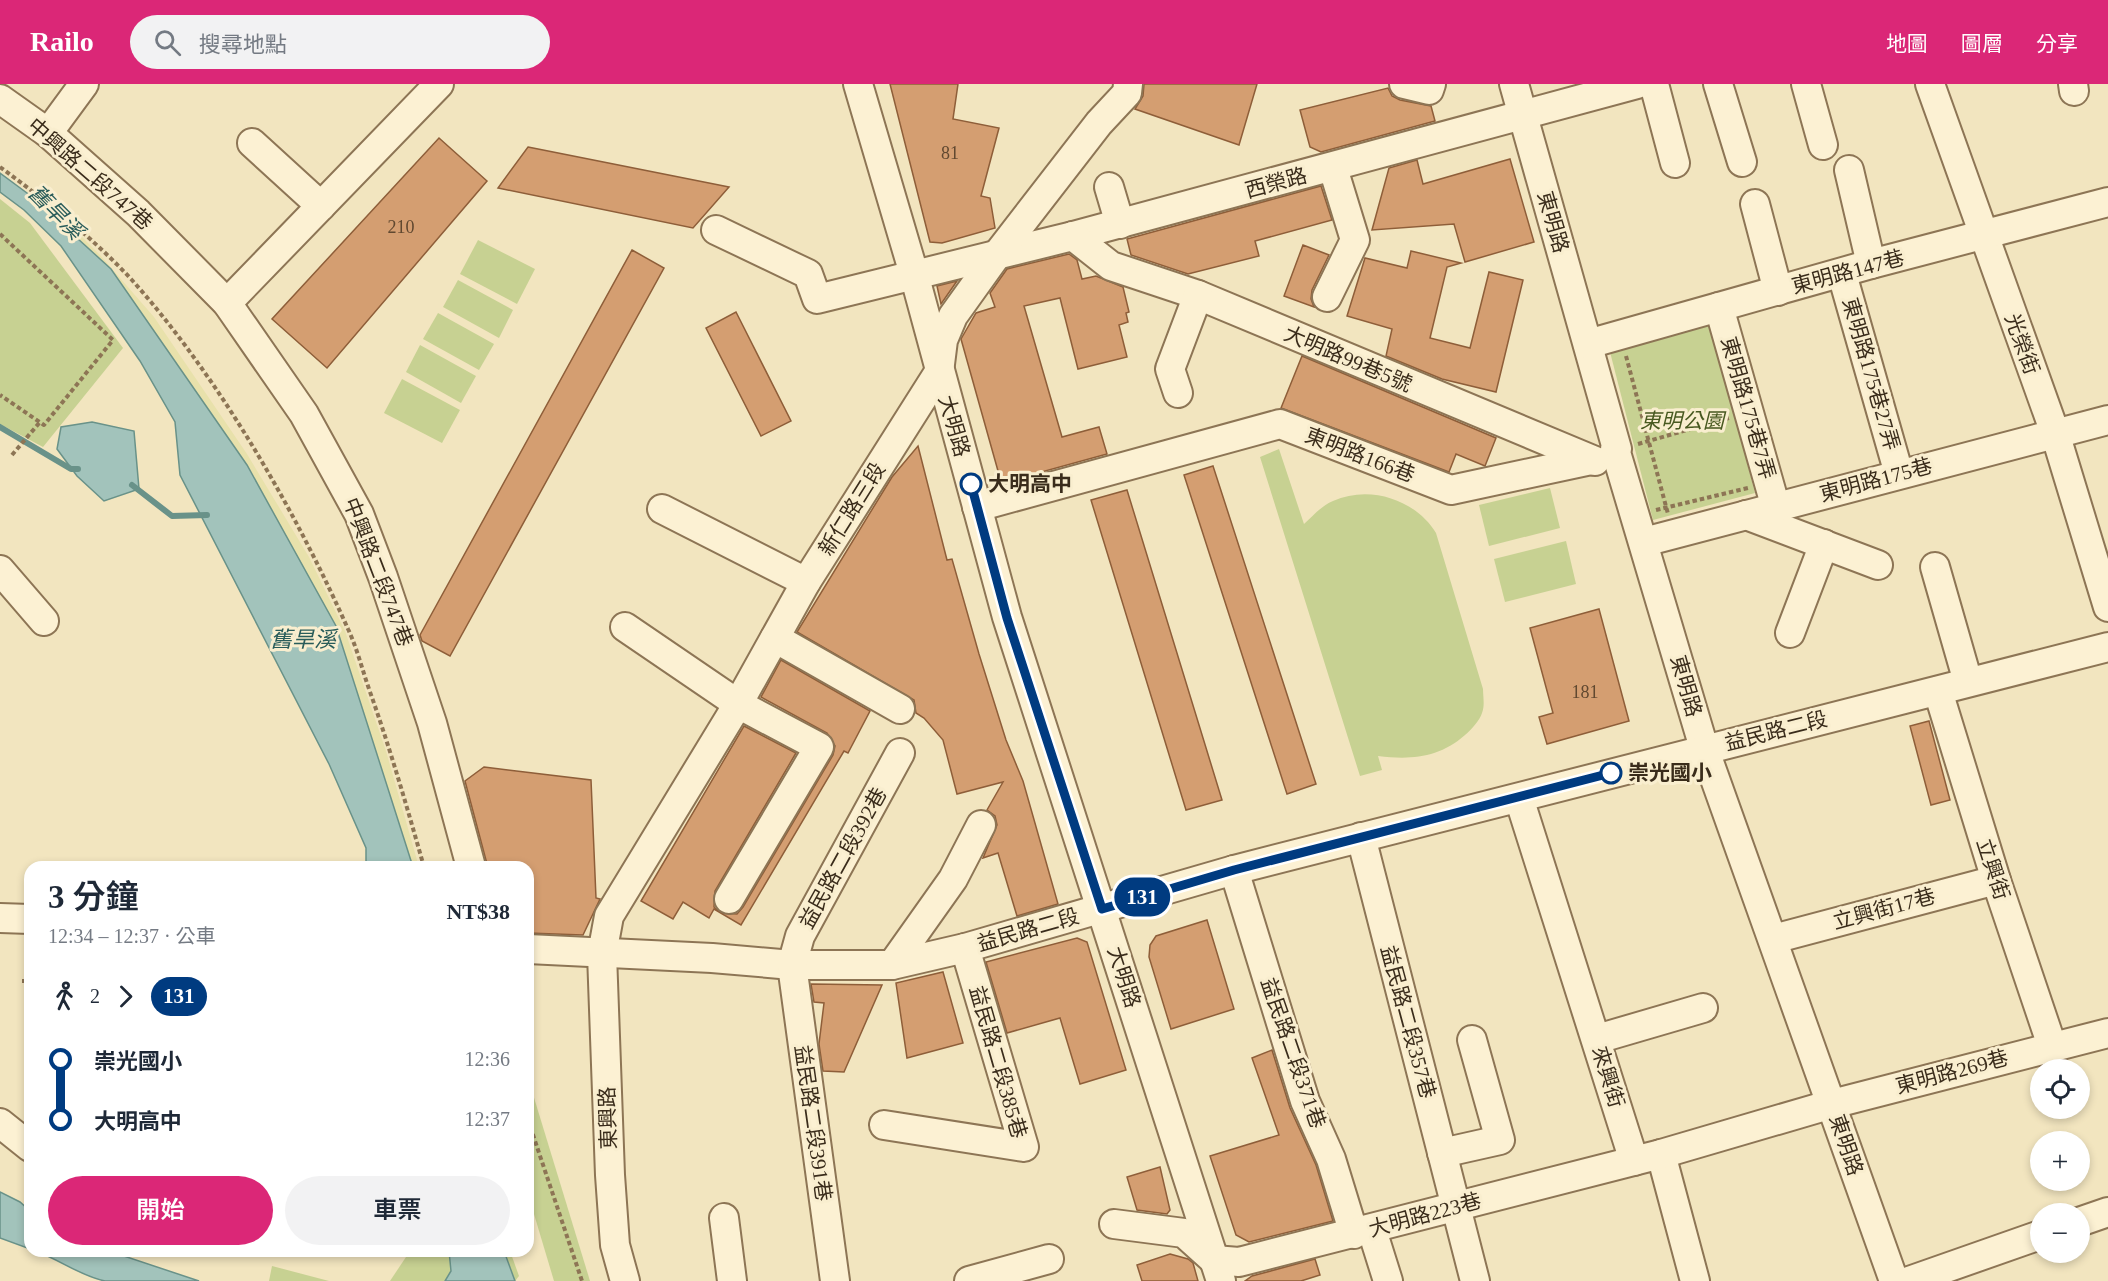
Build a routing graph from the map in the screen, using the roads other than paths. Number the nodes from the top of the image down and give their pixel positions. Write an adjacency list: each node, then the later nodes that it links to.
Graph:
1 (84, 84): 13 (street)
2 (439, 84): 23 (street)
3 (858, 84): 30 (street, 大明路)
4 (1128, 84): 28 (street, 新仁路三段)
5 (1514, 84): 12 (street, 東明路)
6 (1636, 84): 12 (street, 西榮路)
7 (1654, 84): 17 (street)
8 (1718, 84): 16 (street)
9 (1806, 84): 15 (street)
10 (1930, 84): 27 (street, 光榮街)
11 (0, 99): 13 (street, 中興路二段747巷)
12 (1522, 116): 18 (street, 西榮路); 37 (street, 東明路)
13 (48, 133): 35 (street, 中興路二段747巷)
14 (252, 143): 23 (street)
15 (1823, 145)
16 (1742, 162)
17 (1675, 163)
18 (1333, 168): 24 (street, 西榮路); 34 (street)
19 (1849, 170): 29 (street)
20 (1109, 187): 24 (street)
21 (2108, 202): 27 (street, 東明路147巷)
22 (1755, 204): 32 (street)
23 (321, 206): 35 (street)
24 (1120, 224): 26 (street, 西榮路)
25 (716, 230): 30 (street, 西榮路)
26 (1073, 236): 28 (street, 西榮路); 33 (street, 大明路99巷5號)
27 (1982, 236): 29 (street, 東明路147巷); 41 (street, 光榮街)
28 (996, 255): 30 (street, 西榮路); 38 (street, 新仁路三段)
29 (1871, 264): 31 (street, 東明路147巷)
30 (914, 274): 38 (street, 大明路)
31 (1842, 274): 32 (street, 東明路147巷); 43 (street, 東明路175巷27弄)
32 (1778, 291): 36 (street, 東明路147巷)
33 (1198, 295): 39 (street); 42 (street, 大明路99巷5號)
34 (1327, 297)
35 (227, 303): 69 (street, 中興路二段747巷)
36 (1719, 308): 37 (street, 東明路147巷); 45 (street, 東明路175巷7弄)
37 (1588, 344): 42 (street, 東明路)
38 (939, 372): 44 (street, 大明路); 53 (street, 新仁路三段)
39 (1178, 393)
40 (2108, 420): 41 (street, 東明路175巷)
41 (2055, 433): 43 (street, 東明路175巷); 54 (street, 光榮街)
42 (1608, 453): 44 (street, 東明路166巷); 48 (street, 東明路)
43 (1899, 474): 45 (street, 東明路175巷)
44 (977, 507): 73 (street, 大明路)
45 (1776, 508): 47 (street, 東明路175巷)
46 (662, 509): 53 (street)
47 (1746, 515): 48 (street, 東明路175巷); 49 (street)
48 (1644, 542): 64 (street, 東明路)
49 (1824, 544): 50 (street); 57 (street)
50 (1878, 565)
51 (1935, 567): 60 (street)
52 (0, 570): 55 (street)
53 (806, 582): 58 (street, 新仁路三段)
54 (2108, 607)
55 (44, 621)
56 (624, 627): 62 (street)
57 (1790, 633)
58 (775, 638): 62 (street, 新仁路三段); 63 (street)
59 (2108, 647): 60 (street, 益民路二段)
60 (1968, 682): 61 (street, 益民路二段)
61 (1938, 690): 64 (street, 益民路二段); 71 (street, 立興街)
62 (738, 704): 72 (street); 79 (street, 新仁路三段)
63 (900, 709)
64 (1704, 748): 66 (street, 益民路二段); 76 (street, 東明路)
65 (900, 753): 80 (street, 益民路二段392巷)
66 (1520, 798): 68 (street, 益民路二段); 84 (street, 來興街)
67 (981, 825): 81 (street)
68 (1361, 837): 70 (street, 益民路二段); 91 (street, 益民路二段357巷)
69 (470, 861)
70 (1234, 870): 73 (street, 益民路二段); 98 (street, 益民路二段371巷)
71 (1996, 880): 76 (street, 立興街17巷); 86 (street, 立興街)
72 (729, 899)
73 (1102, 909): 77 (street, 益民路二段); 101 (street, 大明路)
74 (0, 918): 75 (street)
75 (24, 919)
76 (1773, 939): 87 (street, 東明路)
77 (965, 948): 81 (street, 益民路二段); 89 (street, 益民路二段385巷)
78 (534, 949): 79 (street, 益民路二段)
79 (602, 954): 80 (street, 益民路二段); 102 (street, 東興路)
80 (792, 965): 81 (street, 益民路二段); 104 (street, 益民路二段391巷)
81 (892, 965)
82 (1703, 1008): 84 (street)
83 (2108, 1033): 86 (street, 東明路269巷)
84 (1597, 1039): 92 (street, 來興街)
85 (1472, 1040): 91 (street)
86 (2052, 1046): 87 (street, 東明路269巷)
87 (1832, 1104): 92 (street); 109 (street, 東明路)
88 (0, 1123): 90 (street)
89 (884, 1125)
90 (24, 1142)
91 (1442, 1153): 93 (street, 益民路二段357巷)
92 (1647, 1158): 93 (street, 大明路223巷); 108 (street, 來興街)
93 (1454, 1207): 98 (street, 大明路223巷); 107 (street, 益民路二段357巷)
94 (2108, 1212): 96 (street)
95 (724, 1218): 103 (street)
96 (2090, 1218)
97 (1114, 1224): 101 (street)
98 (1363, 1232): 101 (street, 大明路223巷); 106 (street, 益民路二段371巷)
99 (2030, 1239): 110 (street)
100 (1049, 1259): 105 (street)
101 (1218, 1271)
102 (625, 1281)
103 (732, 1281)
104 (835, 1281)
105 (969, 1281)
106 (1388, 1281)
107 (1475, 1281)
108 (1695, 1281)
109 (1894, 1281)
110 (1909, 1281)

